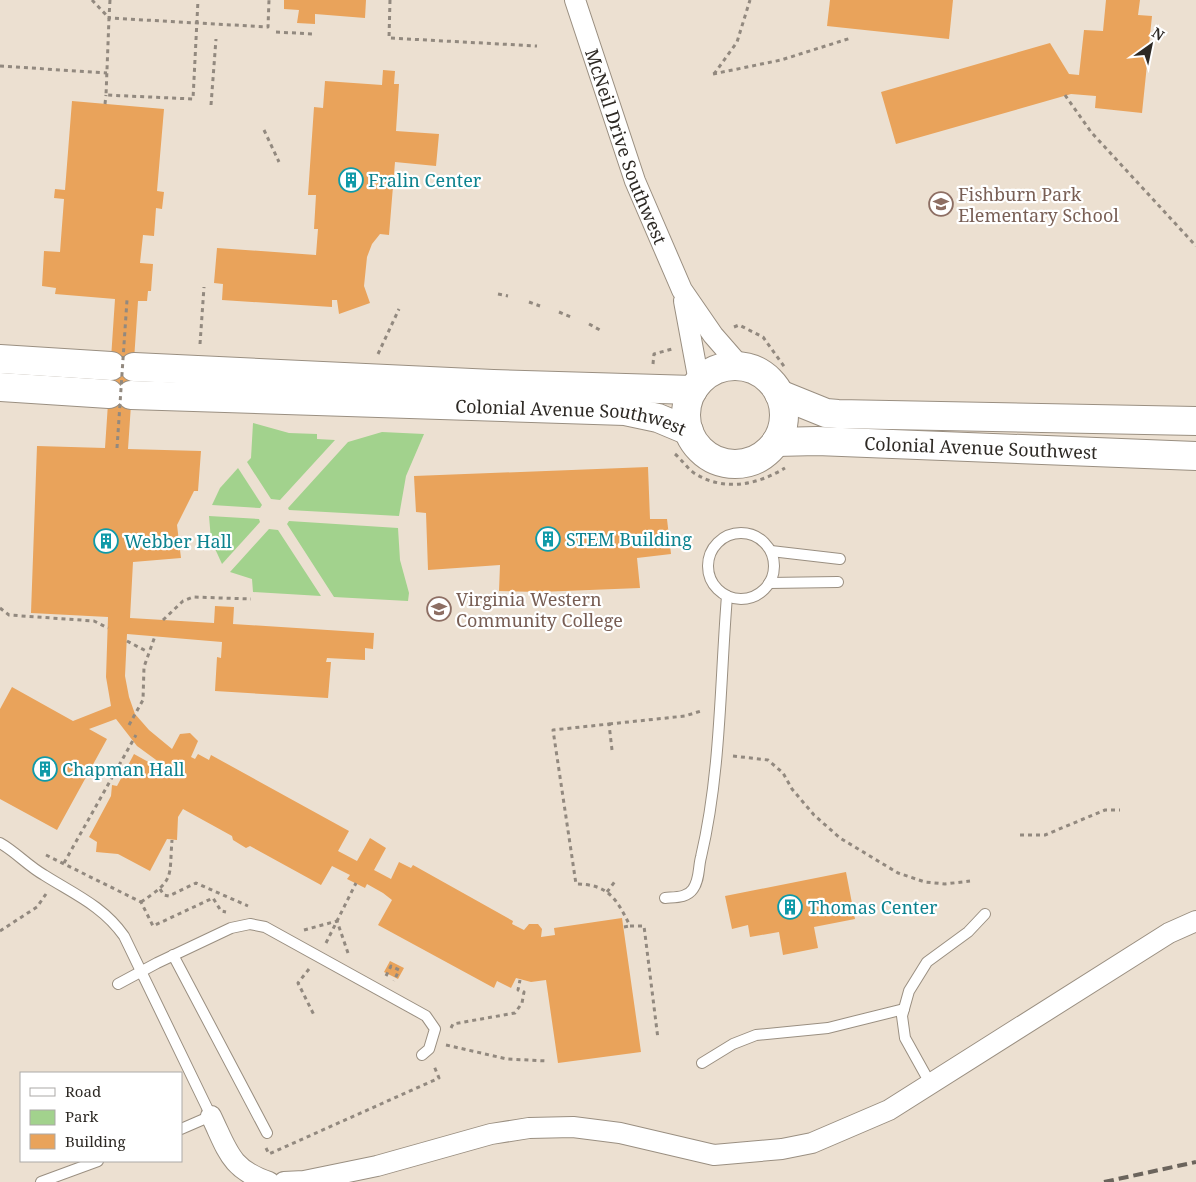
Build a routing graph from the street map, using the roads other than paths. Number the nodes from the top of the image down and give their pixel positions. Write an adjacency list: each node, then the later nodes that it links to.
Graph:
1 (575, 0): 2 (street, McNeil Drive Southwest)
2 (682, 290): 4 (street, McNeil Drive Southwest); 6 (street, McNeil Drive Southwest)
3 (0, 359): 6 (main road, Colonial Avenue Southwest)
4 (740, 366): 5 (main road, Colonial Avenue Southwest); 6 (main road)
5 (784, 384): 8 (main road, Colonial Avenue Southwest); 10 (main road)
6 (696, 386): 9 (main road)
7 (0, 387): 9 (main road, Colonial Avenue Southwest)
8 (1196, 422)
9 (689, 431): 10 (main road, Colonial Avenue Southwest)
10 (776, 442): 11 (main road, Colonial Avenue Southwest)
11 (1196, 456)
12 (771, 551): 13 (lane); 15 (lane); 16 (lane)
13 (840, 559)
14 (838, 582): 15 (lane)
15 (769, 583): 16 (lane)
16 (727, 596): 18 (lane)
17 (0, 844): 22 (lane)
18 (665, 898)
19 (984, 914): 24 (lane)
20 (1196, 922): 27 (street)
21 (173, 955): 22 (lane); 25 (lane); 30 (lane)
22 (141, 972): 23 (lane); 28 (lane)
23 (118, 984)
24 (904, 1010): 26 (lane); 27 (lane)
25 (422, 1055)
26 (702, 1063)
27 (930, 1083): 34 (street)
28 (210, 1116): 29 (lane); 33 (street)
29 (182, 1129)
30 (267, 1133)
31 (95, 1162): 32 (lane)
32 (42, 1182)
33 (269, 1182)
34 (284, 1182)

